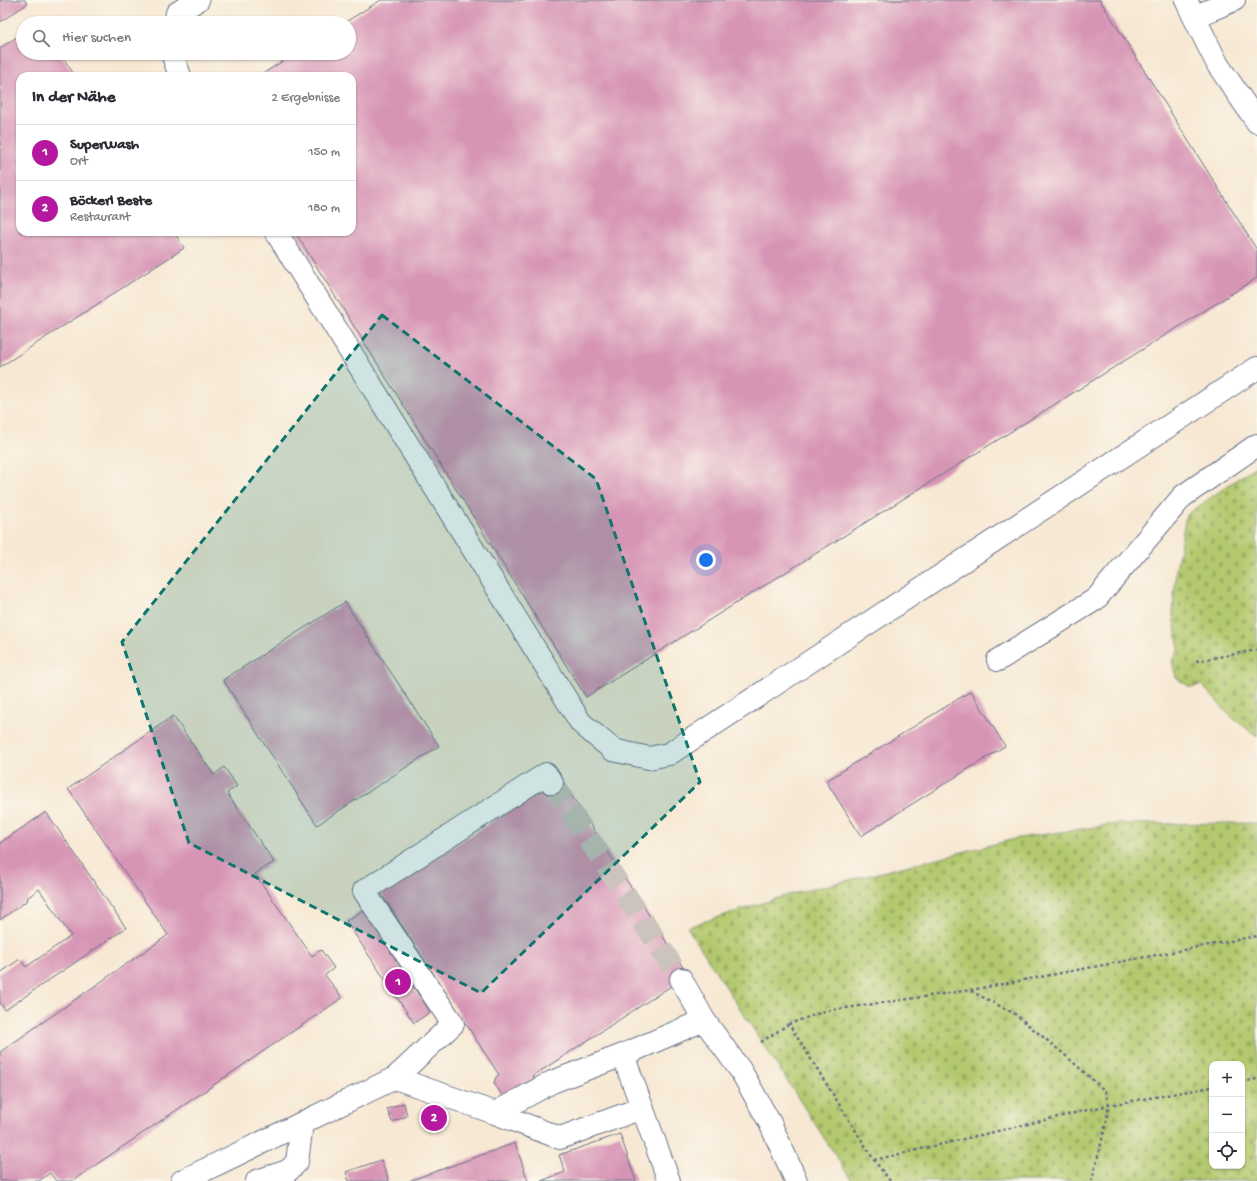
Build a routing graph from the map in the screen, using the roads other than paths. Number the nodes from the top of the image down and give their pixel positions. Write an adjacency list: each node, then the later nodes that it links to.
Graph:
1 (198, 0): 4 (street)
2 (1234, 0): 3 (street)
3 (1190, 9): 7 (street)
4 (176, 16)
5 (174, 60): 6 (street)
6 (179, 72)
7 (1257, 122)
8 (278, 236): 9 (street)
9 (1257, 368)
10 (1257, 445): 11 (street)
11 (998, 660)
12 (552, 783): 16 (street)
13 (681, 979): 14 (street)
14 (704, 1020): 15 (street); 23 (street)
15 (623, 1055): 17 (street); 18 (street)
16 (395, 1078): 18 (street); 19 (street)
17 (642, 1108): 18 (street); 22 (street)
18 (495, 1113)
19 (302, 1123): 20 (street); 21 (street)
20 (182, 1181)
21 (257, 1181)
22 (669, 1181)
23 (796, 1181)

